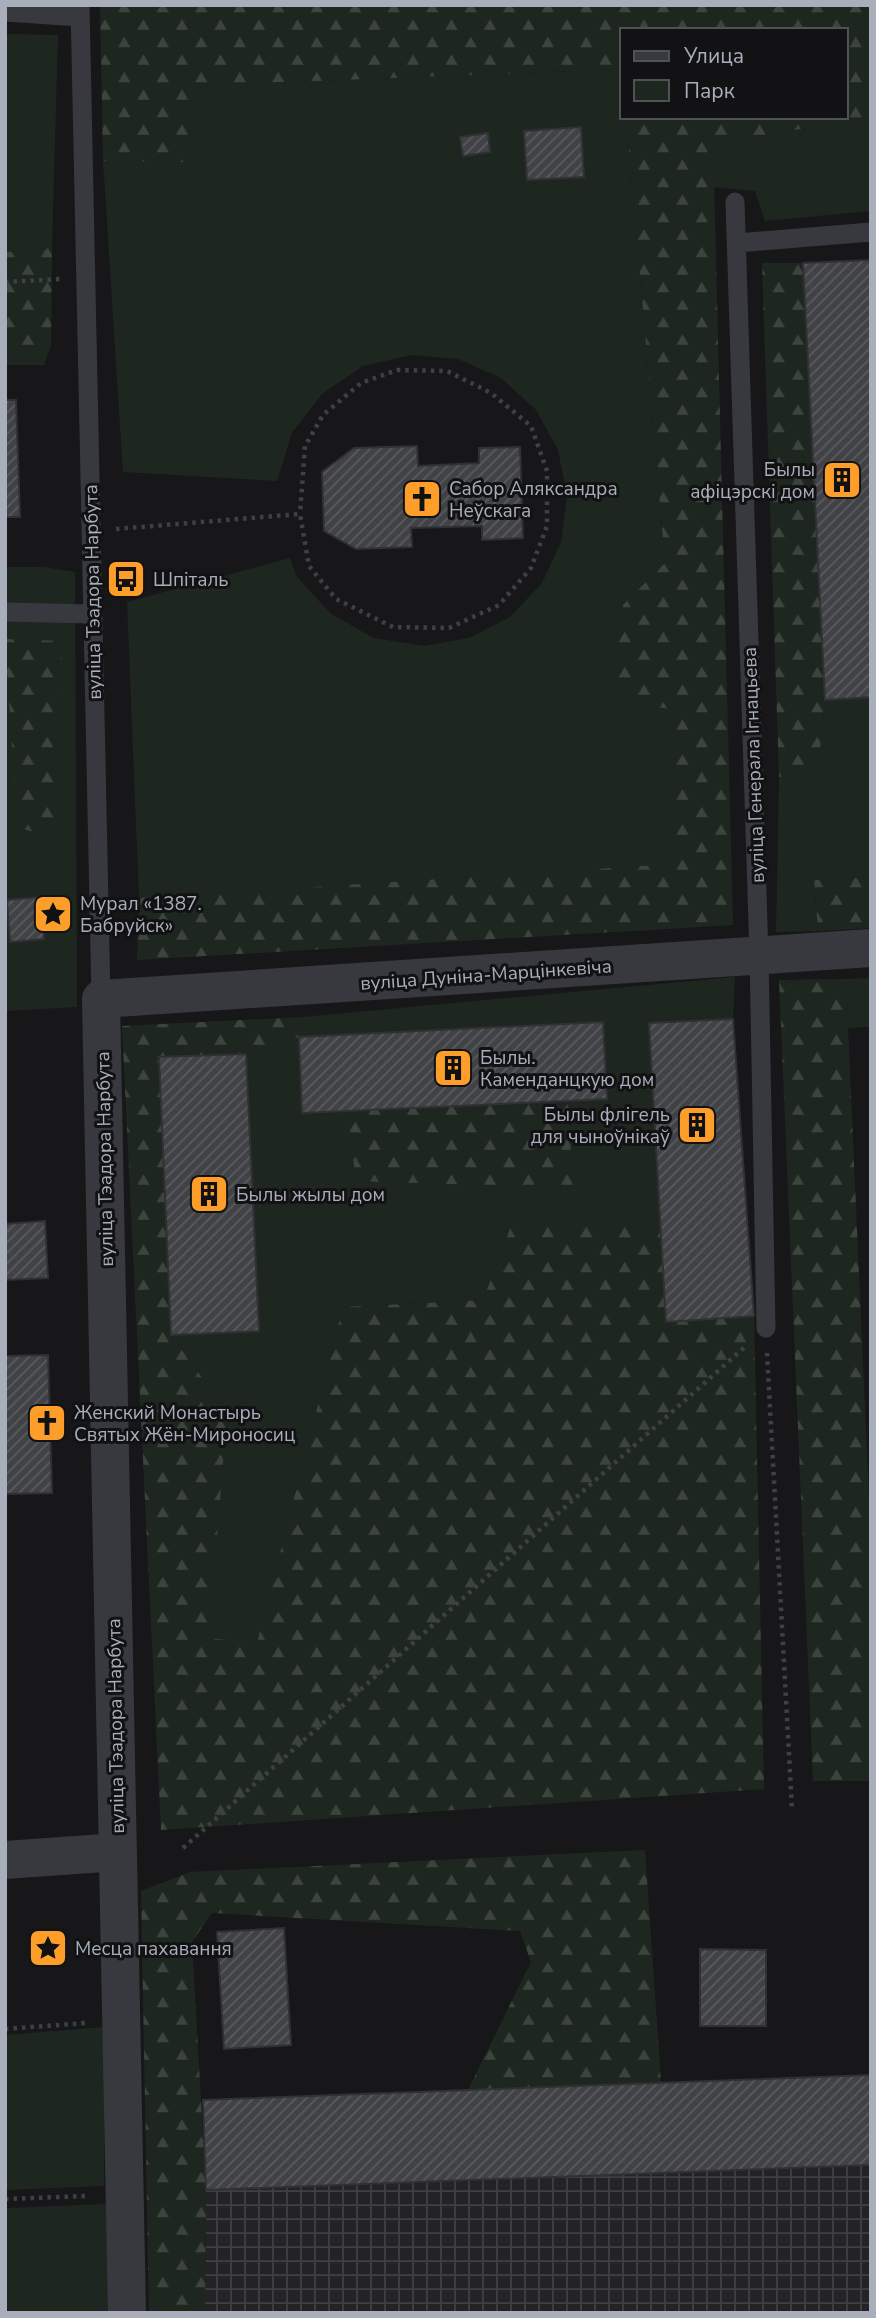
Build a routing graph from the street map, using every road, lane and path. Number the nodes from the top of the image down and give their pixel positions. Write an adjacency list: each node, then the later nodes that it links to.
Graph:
1 (80, 11): 2 (lane); 6 (lane, вуліца Тэадора Нарбута)
2 (5, 12)
3 (736, 202): 5 (lane, вуліца Генерала Ігнацьева)
4 (871, 232): 5 (lane)
5 (737, 243): 13 (lane, вуліца Генерала Ігнацьева)
6 (86, 277): 7 (path); 9 (lane, вуліца Тэадора Нарбута)
7 (5, 282)
8 (300, 514): 8 (path); 9 (path)
9 (91, 530): 11 (lane, вуліца Тэадора Нарбута)
10 (5, 612): 11 (lane)
11 (93, 614): 14 (lane, вуліца Тэадора Нарбута)
12 (871, 948): 13 (street, вуліца Дуніна-Марцінкевіча)
13 (759, 955): 14 (street, вуліца Дуніна-Марцінкевіча); 15 (lane, вуліца Генерала Ігнацьева)
14 (101, 999): 18 (street, вуліца Тэадора Нарбута)
15 (766, 1328): 16 (path); 17 (path)
16 (792, 1809)
17 (183, 1848)
18 (118, 1852): 19 (street); 24 (street, вуліца Тэадора Нарбута)
19 (5, 1860)
20 (96, 2022): 21 (path)
21 (5, 2029)
22 (100, 2196): 23 (path)
23 (5, 2199)
24 (127, 2313)

